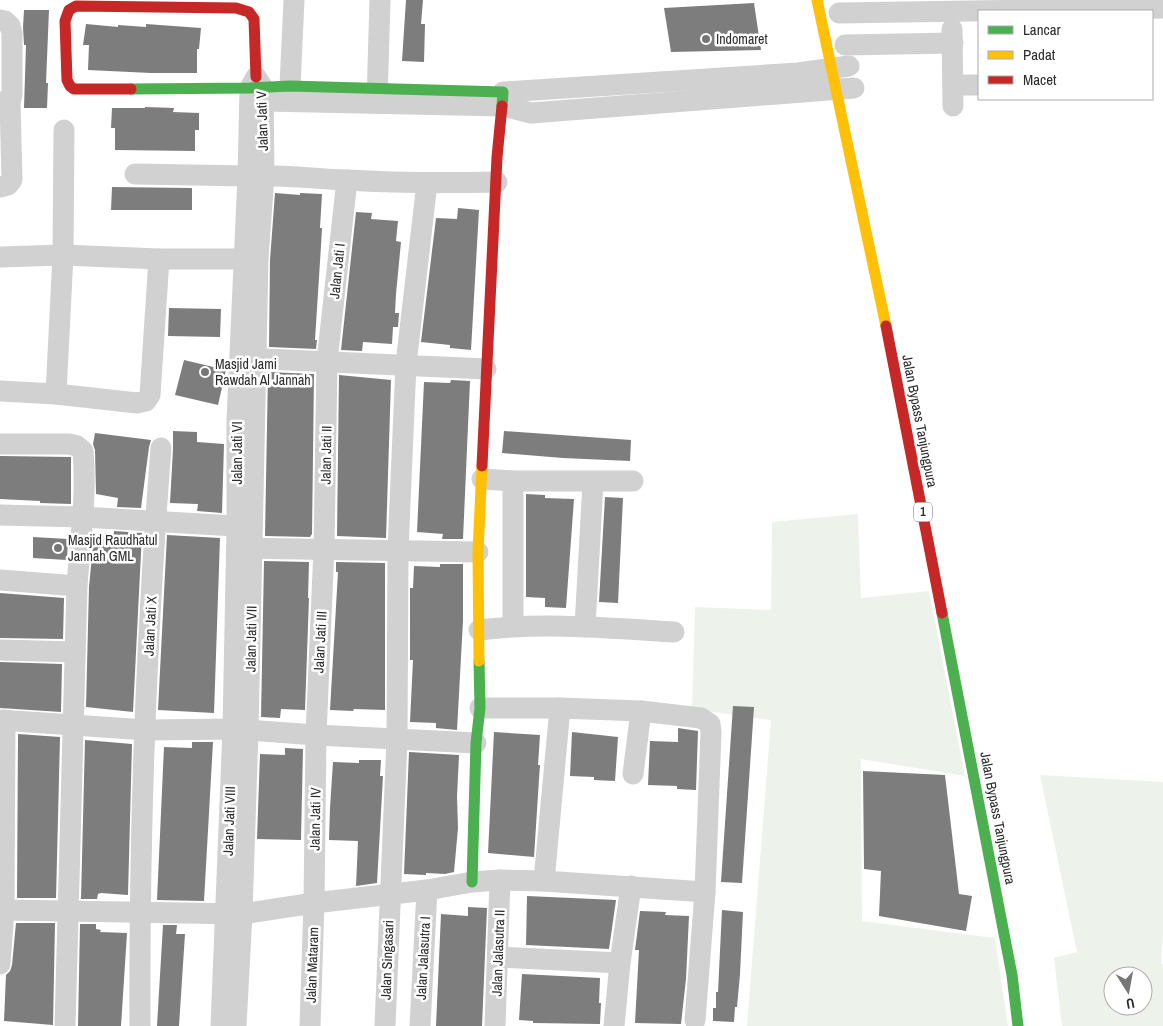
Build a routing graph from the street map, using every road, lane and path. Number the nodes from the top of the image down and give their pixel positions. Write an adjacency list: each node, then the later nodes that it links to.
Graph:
1 (294, 0): 13 (street)
2 (380, 0): 16 (street)
3 (817, 0): 10 (main road, Jalan Bypass Tanjungpura / 1)
4 (952, 6): 5 (street); 6 (street); 9 (street)
5 (1163, 8)
6 (838, 12)
7 (0, 20): 18 (street)
8 (844, 41): 9 (street); 10 (main road, Jalan Bypass Tanjungpura / 1)
9 (953, 43): 12 (street)
10 (840, 67): 15 (main road, Jalan Bypass Tanjungpura / 1); 15 (main road, Jalan Bypass Tanjungpura / 1); 17 (street)
11 (978, 84): 12 (street)
12 (953, 85): 19 (street)
13 (290, 86): 14 (main road); 16 (main road)
14 (258, 89): 14 (main road); 16 (street); 22 (street, Jalan Jati V)
15 (849, 92): 17 (street); 95 (main road, Jalan Bypass Tanjungpura / 1)
16 (377, 96): 17 (street)
17 (503, 99): 24 (main road)
18 (5, 102): 26 (street)
19 (953, 106)
20 (64, 130): 27 (street)
21 (135, 174): 22 (street)
22 (256, 176): 23 (street); 29 (street, Jalan Jati V)
23 (347, 180): 25 (street); 32 (street, Jalan Jati I)
24 (497, 182): 25 (street); 34 (main road)
25 (426, 183): 33 (street, Jalan Singasari)
26 (0, 187)
27 (62, 255): 28 (street); 30 (street); 36 (street)
28 (0, 257)
29 (251, 258): 30 (street); 31 (street, Jalan Jati V)
30 (159, 259): 36 (street)
31 (248, 358): 32 (street); 46 (street, Jalan Jati VI)
32 (327, 361): 33 (street); 48 (street, Jalan Jati II)
33 (406, 364): 34 (street); 49 (street, Jalan Singasari)
34 (486, 369): 39 (main road)
35 (0, 391): 36 (street)
36 (56, 394)
37 (0, 444): 44 (street)
38 (161, 448): 45 (street, Jalan Jati X)
39 (482, 478): 40 (street); 50 (main road)
40 (513, 481): 42 (street); 53 (street)
41 (633, 481): 42 (street)
42 (593, 482): 54 (street)
43 (0, 515): 44 (street)
44 (82, 517): 45 (street); 52 (street)
45 (155, 522): 46 (street); 64 (street, Jalan Jati X)
46 (245, 527): 47 (street, Jalan Jati VI)
47 (244, 548): 48 (street); 65 (street, Jalan Jati VII)
48 (324, 548): 49 (street); 66 (street, Jalan Jati III)
49 (398, 550): 50 (street); 67 (street, Jalan Singasari)
50 (478, 552): 55 (main road)
51 (0, 580): 52 (street)
52 (76, 586): 58 (street)
53 (513, 626): 54 (street); 55 (street)
54 (585, 627): 56 (street)
55 (479, 630): 59 (main road)
56 (674, 632)
57 (0, 650): 58 (street)
58 (75, 652): 63 (street)
59 (480, 708): 60 (street); 68 (main road)
60 (560, 708): 61 (street); 71 (street)
61 (641, 711): 69 (street); 75 (street)
62 (2, 720): 63 (street); 77 (street)
63 (74, 724): 64 (street); 79 (street)
64 (146, 730): 65 (street); 80 (street, Jalan Jati X)
65 (241, 730): 66 (street); 81 (street, Jalan Jati VIII)
66 (316, 735): 67 (street); 78 (street, Jalan Jati IV)
67 (397, 740): 68 (street); 76 (street, Jalan Singasari)
68 (476, 743): 72 (main road)
69 (633, 774)
70 (500, 880): 71 (street); 72 (street); 82 (street, Jalan Jalasutra II)
71 (544, 881): 73 (street)
72 (472, 882): 74 (street)
73 (631, 886): 75 (street); 83 (street)
74 (427, 890): 76 (street); 92 (street, Jalan Jalasutra I)
75 (705, 892): 85 (street)
76 (391, 895): 78 (street); 91 (street, Jalan Singasari)
77 (3, 898): 79 (street); 84 (street)
78 (314, 903): 81 (street); 90 (street, Jalan Mataram)
79 (67, 911): 80 (street); 86 (street)
80 (140, 911): 81 (street); 87 (street, Jalan Jati X)
81 (234, 914): 88 (street); 89 (street)
82 (498, 957): 83 (street); 93 (street, Jalan Jalasutra II)
83 (620, 963): 94 (street)
84 (0, 964)
85 (695, 1020)
86 (65, 1026)
87 (140, 1026)
88 (221, 1026)
89 (236, 1026)
90 (310, 1026)
91 (385, 1026)
92 (420, 1026)
93 (495, 1026)
94 (614, 1026)
95 (1018, 1026)

